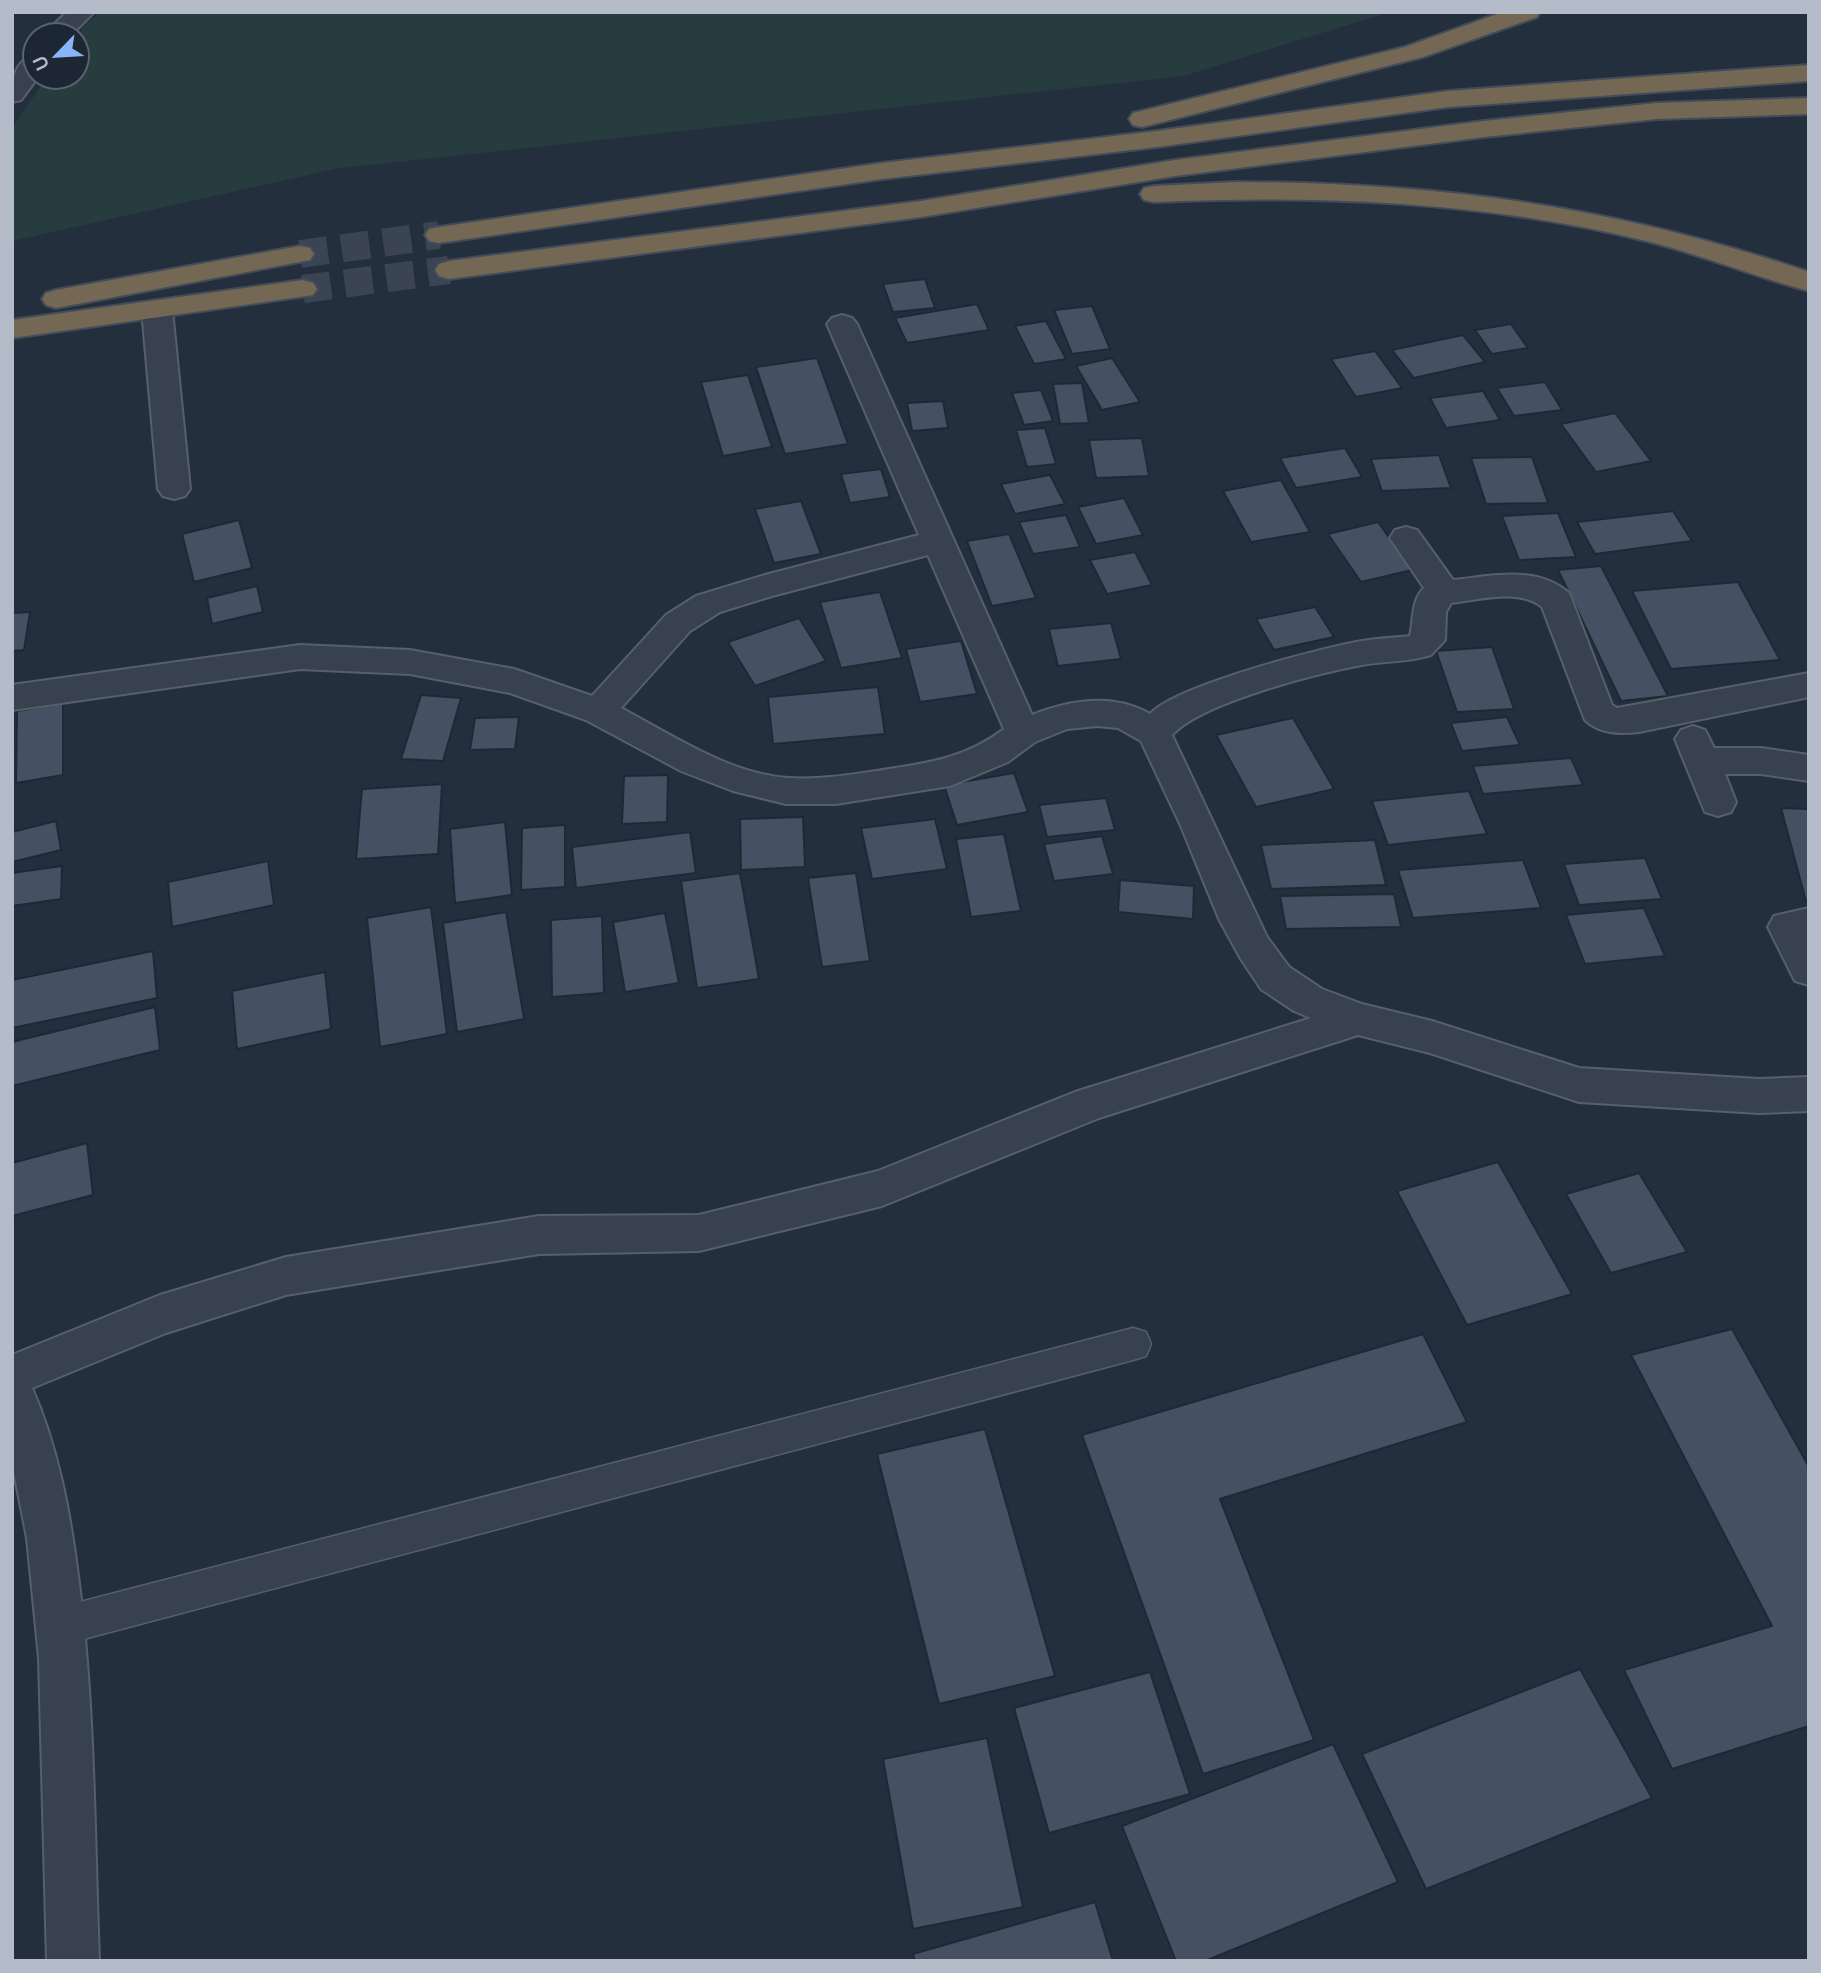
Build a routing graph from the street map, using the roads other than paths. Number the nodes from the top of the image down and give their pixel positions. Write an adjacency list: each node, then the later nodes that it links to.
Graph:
1 (1528, 12): 4 (highway)
2 (1809, 73): 4 (highway)
3 (1809, 106): 5 (highway)
4 (882, 171): 6 (highway)
5 (921, 209): 8 (highway); 9 (highway)
6 (439, 235)
7 (300, 254): 11 (highway)
8 (449, 270)
9 (1809, 282)
10 (303, 289): 12 (highway)
11 (12, 307)
12 (157, 310): 14 (highway); 15 (street)
13 (842, 324): 17 (street)
14 (12, 329)
15 (174, 489)
16 (1406, 538): 18 (street)
17 (939, 541): 22 (street); 23 (street)
18 (1444, 592): 21 (street); 24 (street)
19 (1809, 685): 21 (street)
20 (12, 698): 22 (street)
21 (1683, 709): 25 (street)
22 (598, 711): 23 (street)
23 (1023, 733): 24 (street)
24 (1154, 733): 30 (street)
25 (1700, 761): 26 (street); 27 (street)
26 (1809, 768)
27 (1718, 802)
28 (1809, 923): 29 (street)
29 (1809, 970)
30 (1357, 1018): 31 (street); 33 (street)
31 (1809, 1094)
32 (1133, 1344): 35 (lane)
33 (12, 1376)
34 (12, 1393): 35 (street)
35 (61, 1626): 36 (street)
36 (72, 1961)

